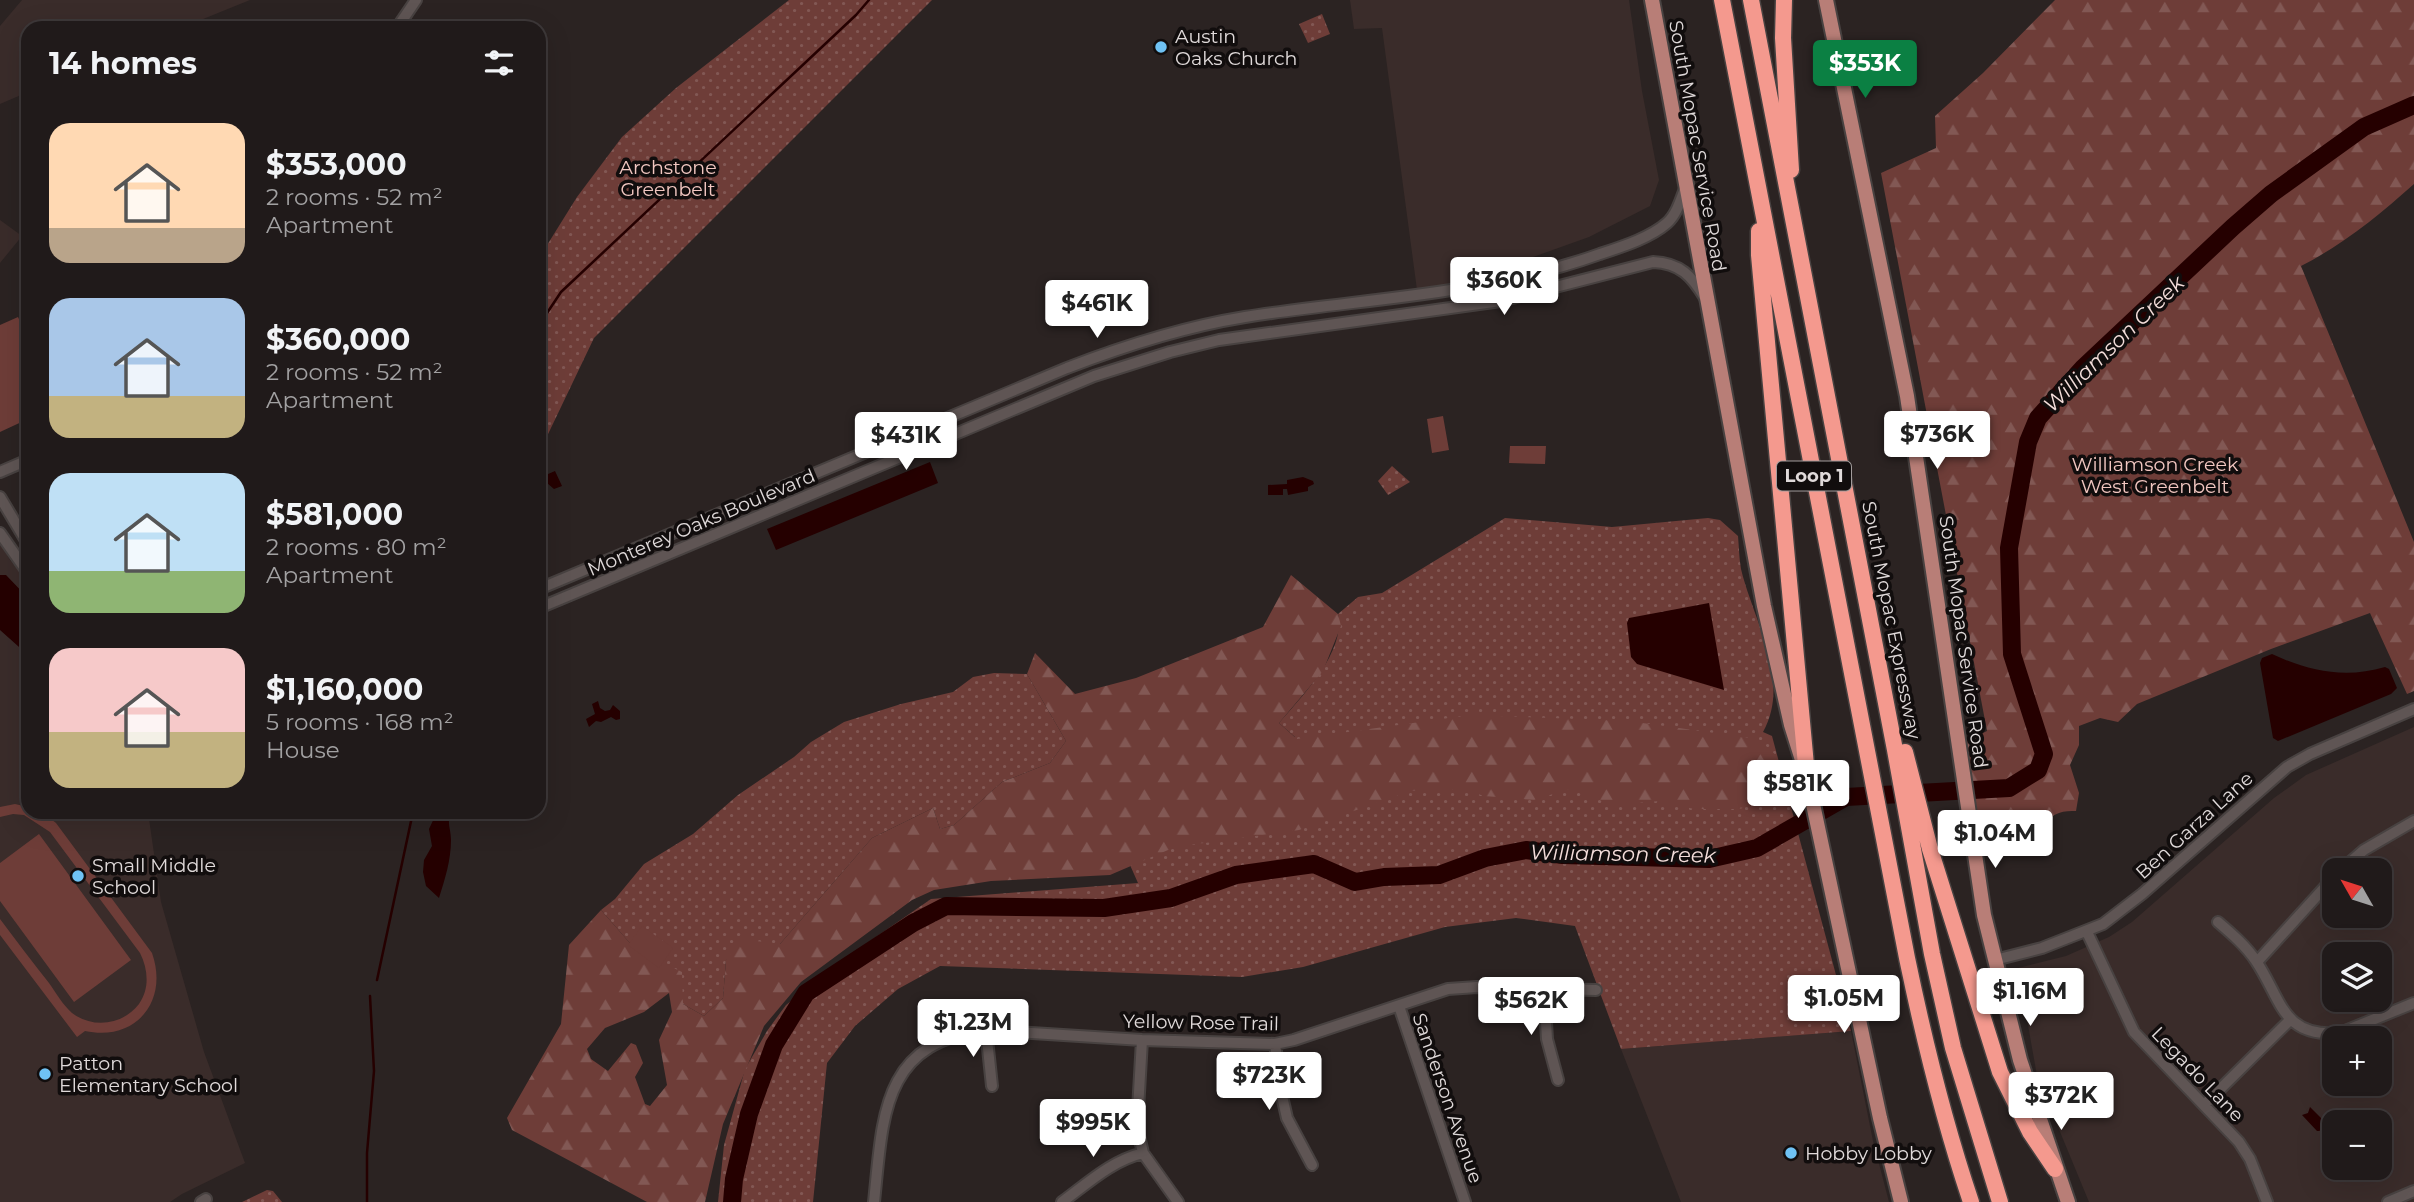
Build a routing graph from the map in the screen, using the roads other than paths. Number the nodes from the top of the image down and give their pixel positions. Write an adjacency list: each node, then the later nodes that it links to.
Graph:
1 (416, 0): 7 (street)
2 (1652, 0): 8 (main road, South Mopac Service Road)
3 (1722, 0): 9 (highway, Loop 1)
4 (1751, 0): 10 (highway, South Mopac Expressway / Loop 1)
5 (1784, 0): 10 (highway)
6 (1826, 0): 28 (main road, South Mopac Service Road)
7 (402, 21)
8 (1686, 186): 11 (main road, South Mopac Service Road); 18 (street, Monterey Oaks Boulevard)
9 (1759, 193): 22 (highway); 50 (highway, Loop 1)
10 (1791, 204): 21 (highway, South Mopac Expressway / Loop 1)
11 (1708, 304): 19 (street, Monterey Oaks Boulevard); 22 (main road, South Mopac Service Road)
12 (21, 463): 13 (street)
13 (0, 472)
14 (0, 496): 15 (street)
15 (21, 532)
16 (0, 534): 17 (street)
17 (21, 563)
18 (546, 586)
19 (546, 605)
20 (2414, 709): 27 (street, Ben Garza Lane)
21 (1900, 751): 43 (highway); 51 (highway, South Mopac Expressway / Loop 1)
22 (1807, 776): 49 (main road, South Mopac Service Road)
23 (2414, 821): 24 (street)
24 (2355, 858)
25 (2322, 890): 29 (street)
26 (2218, 922): 29 (street)
27 (2087, 932): 28 (street, Ben Garza Lane); 40 (street, Legado Lane)
28 (1995, 960): 43 (main road, South Mopac Service Road)
29 (2257, 962): 34 (street)
30 (1544, 989): 31 (street, Yellow Rose Trail); 33 (street, Yellow Rose Trail); 38 (street)
31 (1596, 990)
32 (2414, 1003): 34 (street)
33 (1399, 1006): 37 (street, Yellow Rose Trail); 48 (street, Sanderson Avenue)
34 (2289, 1021): 40 (street)
35 (986, 1030): 36 (street, Yellow Rose Trail); 39 (street); 45 (street, Yellow Rose Trail)
36 (1142, 1040): 37 (street, Yellow Rose Trail); 41 (street)
37 (1275, 1044): 42 (street)
38 (1558, 1080)
39 (992, 1086)
40 (2204, 1105): 53 (street, Legado Lane)
41 (1143, 1153): 46 (street); 47 (street)
42 (1312, 1165)
43 (2055, 1169): 52 (main road, South Mopac Service Road)
44 (2414, 1191): 54 (street)
45 (874, 1202)
46 (1062, 1202)
47 (1178, 1202)
48 (1465, 1202)
49 (1901, 1202)
50 (1971, 1202)
51 (2000, 1202)
52 (2068, 1202)
53 (2267, 1202)
54 (2388, 1202)

